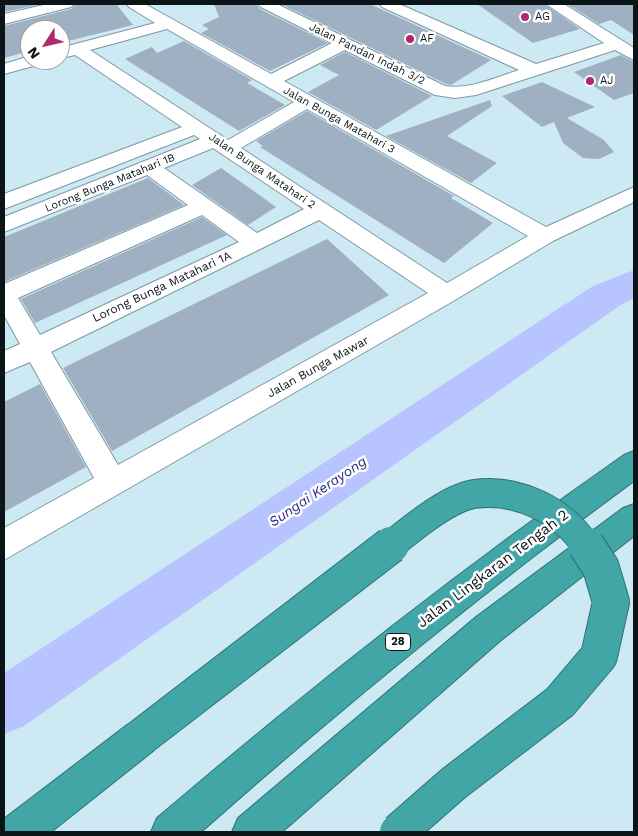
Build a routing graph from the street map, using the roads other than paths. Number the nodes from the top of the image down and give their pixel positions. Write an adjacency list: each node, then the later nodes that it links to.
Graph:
1 (66, 4): 7 (street)
2 (164, 4): 6 (street)
3 (266, 4): 9 (street, Jalan Pandan Indah 3/2)
4 (386, 4): 16 (street)
5 (554, 4): 10 (street)
6 (141, 7): 8 (street, Jalan Bunga Matahari 3)
7 (4, 19)
8 (168, 24): 11 (street); 17 (street, Jalan Bunga Matahari 3)
9 (345, 43): 16 (street, Jalan Pandan Indah 3/2); 17 (street)
10 (617, 44): 13 (street); 16 (street, Jalan Pandan Indah 3/2)
11 (70, 50)
12 (70, 52): 19 (street, Jalan Bunga Matahari 2)
13 (634, 55)
14 (20, 64): 15 (street)
15 (4, 68)
16 (534, 70)
17 (270, 82): 18 (street, Jalan Bunga Matahari 3)
18 (307, 102): 20 (street, Lorong Bunga Matahari 1B); 27 (street, Jalan Bunga Matahari 3)
19 (196, 128): 20 (street, Jalan Bunga Matahari 2); 23 (street)
20 (221, 144): 21 (street, Lorong Bunga Matahari 1B); 25 (street, Jalan Bunga Matahari 2)
21 (149, 167): 24 (street); 26 (street, Lorong Bunga Matahari 1B)
22 (634, 194): 27 (street, Jalan Bunga Mawar)
23 (4, 202)
24 (203, 206): 28 (street); 29 (street)
25 (320, 210): 28 (street, Lorong Bunga Matahari 1A); 30 (street, Jalan Bunga Matahari 2)
26 (4, 225)
27 (545, 236): 30 (street, Jalan Bunga Mawar)
28 (256, 243): 31 (street, Lorong Bunga Matahari 1A)
29 (4, 294): 31 (street)
30 (447, 294): 34 (street, Jalan Bunga Mawar)
31 (35, 348): 32 (street, Lorong Bunga Matahari 1A); 34 (street)
32 (4, 363)
33 (634, 464): 38 (highway, Jalan Lingkaran Tengah 2 / 28)
34 (112, 483): 36 (street, Jalan Bunga Mawar)
35 (634, 518): 39 (highway)
36 (4, 545)
37 (19, 832): 40 (highway, bridge)
38 (171, 832)
39 (252, 832)
40 (398, 832)

